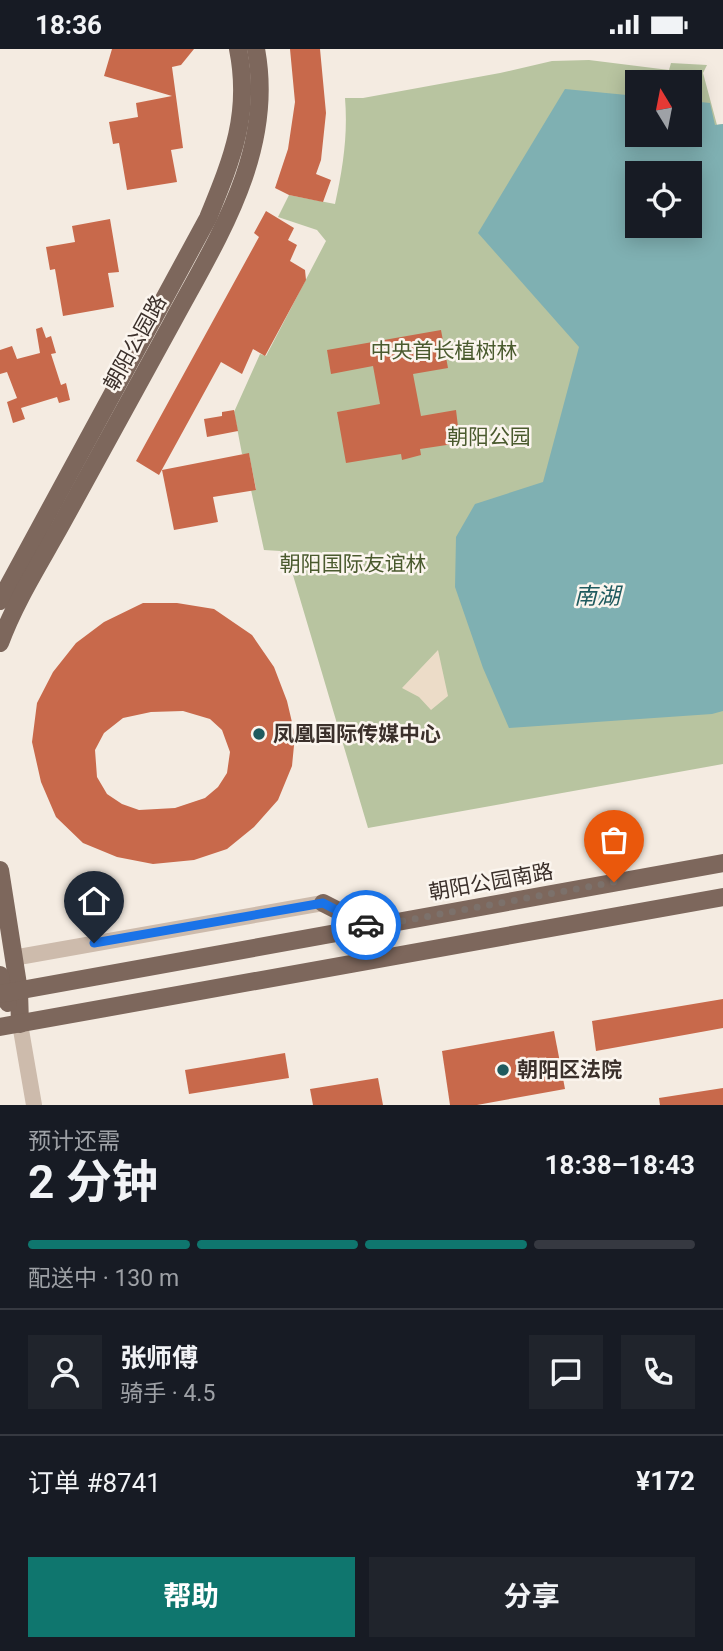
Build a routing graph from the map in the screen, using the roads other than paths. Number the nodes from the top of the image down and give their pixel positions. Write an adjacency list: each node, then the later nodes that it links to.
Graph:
1 (238, 49): 3 (main road, 朝阳公园路)
2 (256, 49): 4 (main road, 朝阳公园路)
3 (0, 601)
4 (0, 643)
5 (723, 863): 9 (main road, 朝阳公园南路)
6 (0, 870): 10 (main road)
7 (723, 897): 13 (main road)
8 (323, 903): 9 (main road); 10 (street)
9 (370, 927): 12 (main road, 朝阳公园南路)
10 (13, 958): 12 (main road)
11 (0, 975): 12 (main road)
12 (7, 993): 13 (main road)
13 (20, 1024): 14 (main road); 15 (street)
14 (0, 1027)
15 (34, 1105)

